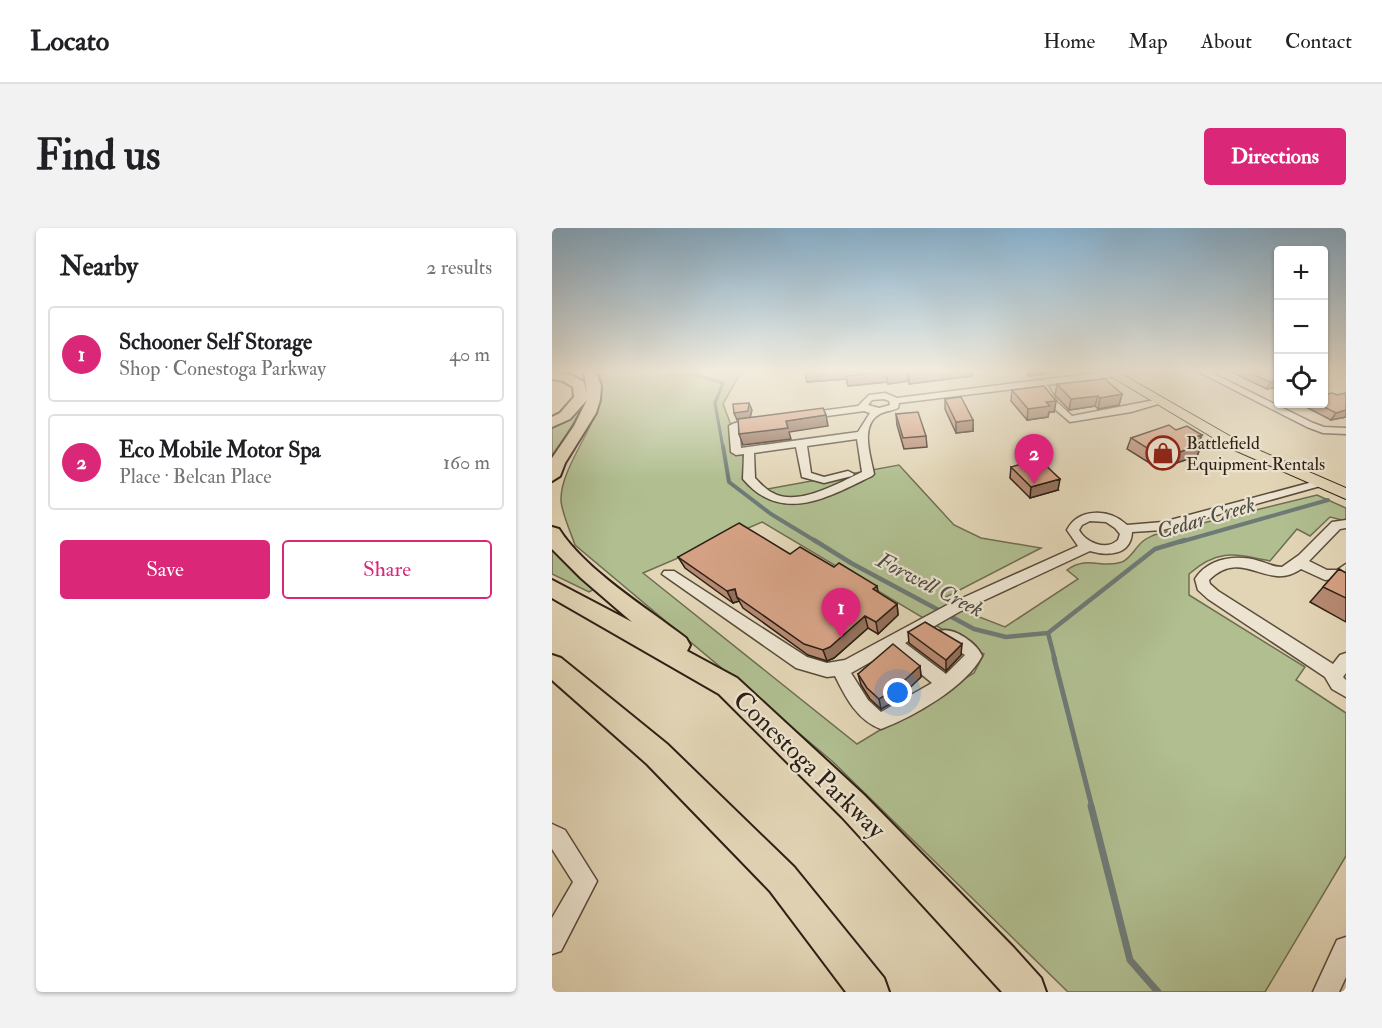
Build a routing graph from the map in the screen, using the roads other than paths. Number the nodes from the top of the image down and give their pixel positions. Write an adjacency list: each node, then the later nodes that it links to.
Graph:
1 (572, 408): 12 (highway)
2 (591, 408): 18 (highway)
3 (865, 408): 9 (street); 10 (street)
4 (892, 408): 9 (street)
5 (1058, 408): 6 (street)
6 (1137, 408)
7 (1170, 408): 19 (main road)
8 (1275, 408): 13 (street)
9 (878, 411): 14 (street)
10 (799, 417)
11 (766, 422): 16 (street)
12 (552, 423)
13 (1346, 431)
14 (862, 435): 15 (street); 17 (street)
15 (801, 443): 16 (street); 17 (street)
16 (749, 451): 17 (street)
17 (867, 470)
18 (552, 476)
19 (1320, 483): 20 (main road); 22 (street)
20 (1346, 494)
21 (1346, 524): 25 (street)
22 (1124, 530): 24 (street); 24 (street)
23 (552, 533): 35 (highway)
24 (1089, 546): 29 (street)
25 (1299, 562): 26 (street); 32 (street)
26 (1346, 569)
27 (669, 574): 33 (street)
28 (552, 588): 35 (highway, Conestoga Parkway)
29 (927, 622): 30 (street); 34 (street)
30 (893, 642): 33 (street); 34 (street)
31 (552, 665): 40 (highway)
32 (1341, 667): 36 (street)
33 (840, 668): 34 (street)
34 (944, 683)
35 (728, 686): 41 (highway, Conestoga Parkway)
36 (1346, 690)
37 (552, 835): 38 (street)
38 (552, 942)
39 (1346, 949): 42 (street)
40 (870, 992)
41 (1027, 992)
42 (1326, 992)

